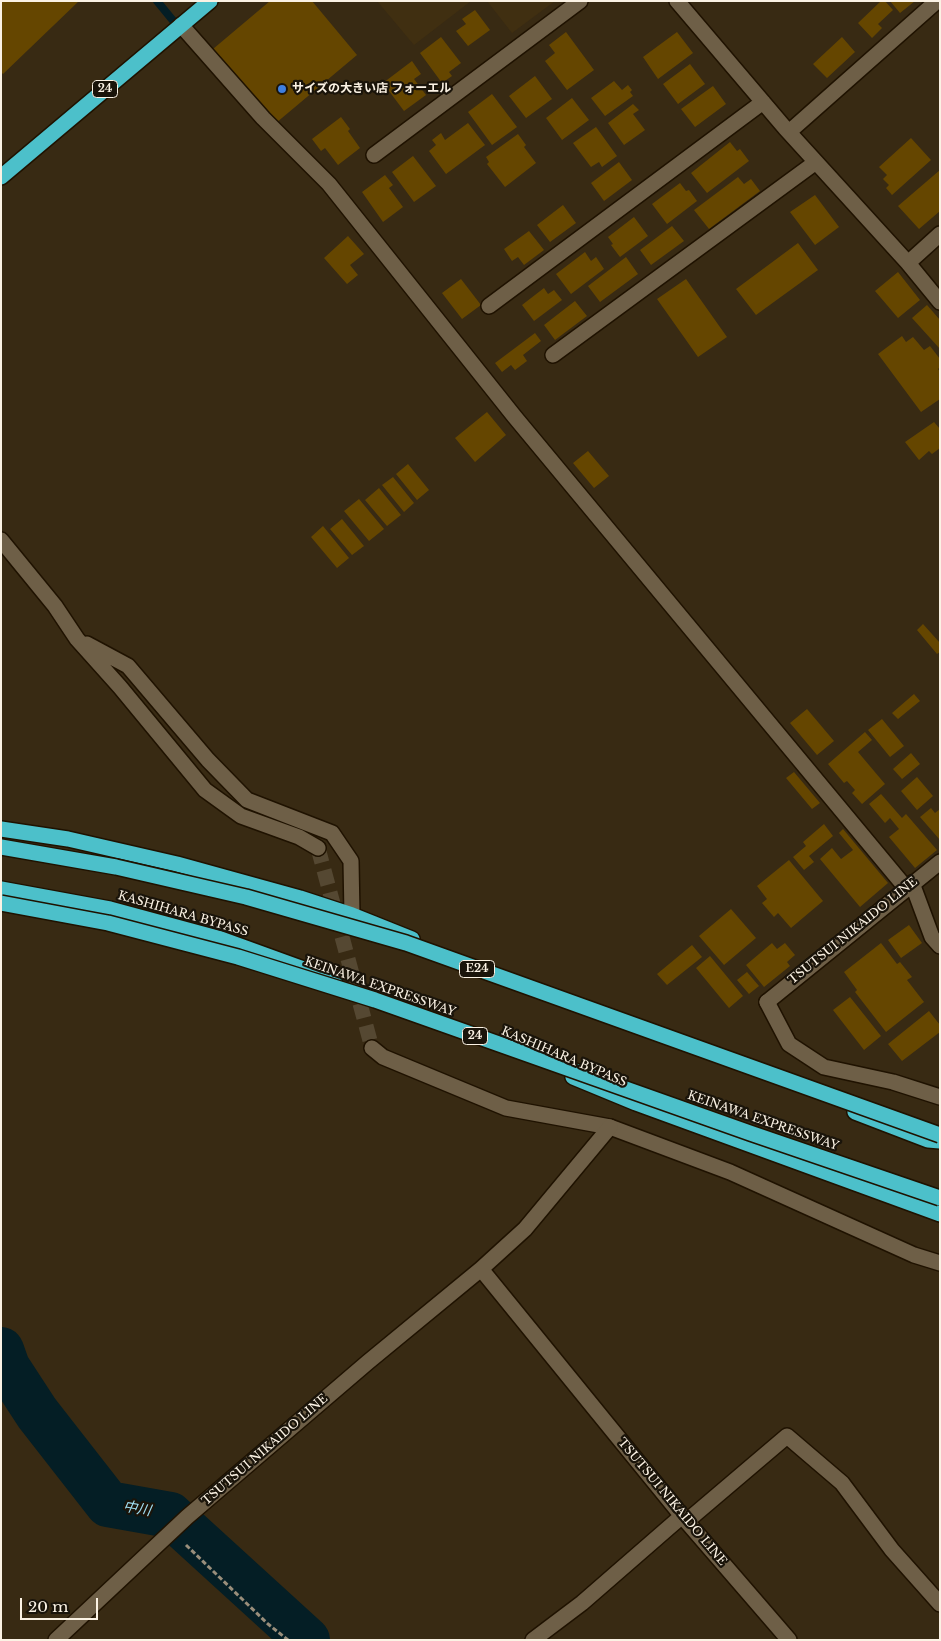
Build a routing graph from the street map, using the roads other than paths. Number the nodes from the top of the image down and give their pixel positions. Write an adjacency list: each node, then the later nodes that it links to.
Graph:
1 (210, 1): 5 (highway, 24)
2 (580, 1): 8 (street)
3 (937, 1): 7 (street)
4 (677, 2): 6 (street)
5 (180, 25): 10 (highway, 24); 22 (street)
6 (763, 102): 7 (street); 14 (street)
7 (789, 132): 9 (street)
8 (374, 155)
9 (816, 162): 12 (street); 15 (street)
10 (1, 177)
11 (940, 234): 12 (street)
12 (908, 263): 13 (street)
13 (940, 302)
14 (489, 306)
15 (553, 355)
16 (1, 540): 17 (street)
17 (77, 639): 20 (street); 25 (street)
18 (1, 829): 25 (highway)
19 (1, 847): 30 (highway, E24, bridge)
20 (318, 848)
21 (940, 862): 22 (street, TSUTSUI NIKAIDO LINE)
22 (909, 886): 26 (street); 28 (street, TSUTSUI NIKAIDO LINE)
23 (1, 889): 33 (highway, KASHIHARA BYPASS / 24)
24 (1, 903): 32 (highway, KEINAWA EXPRESSWAY, bridge)
25 (352, 915): 31 (highway)
26 (940, 946)
27 (372, 1048): 29 (street)
28 (940, 1097)
29 (610, 1127): 34 (street); 35 (street, TSUTSUI NIKAIDO LINE)
30 (940, 1135)
31 (940, 1142)
32 (940, 1198)
33 (940, 1214)
34 (940, 1263)
35 (481, 1269): 36 (street, TSUTSUI NIKAIDO LINE); 38 (street, TSUTSUI NIKAIDO LINE)
36 (685, 1519): 37 (street); 39 (street); 40 (street, TSUTSUI NIKAIDO LINE)
37 (940, 1604)
38 (56, 1640)
39 (533, 1640)
40 (789, 1640)

